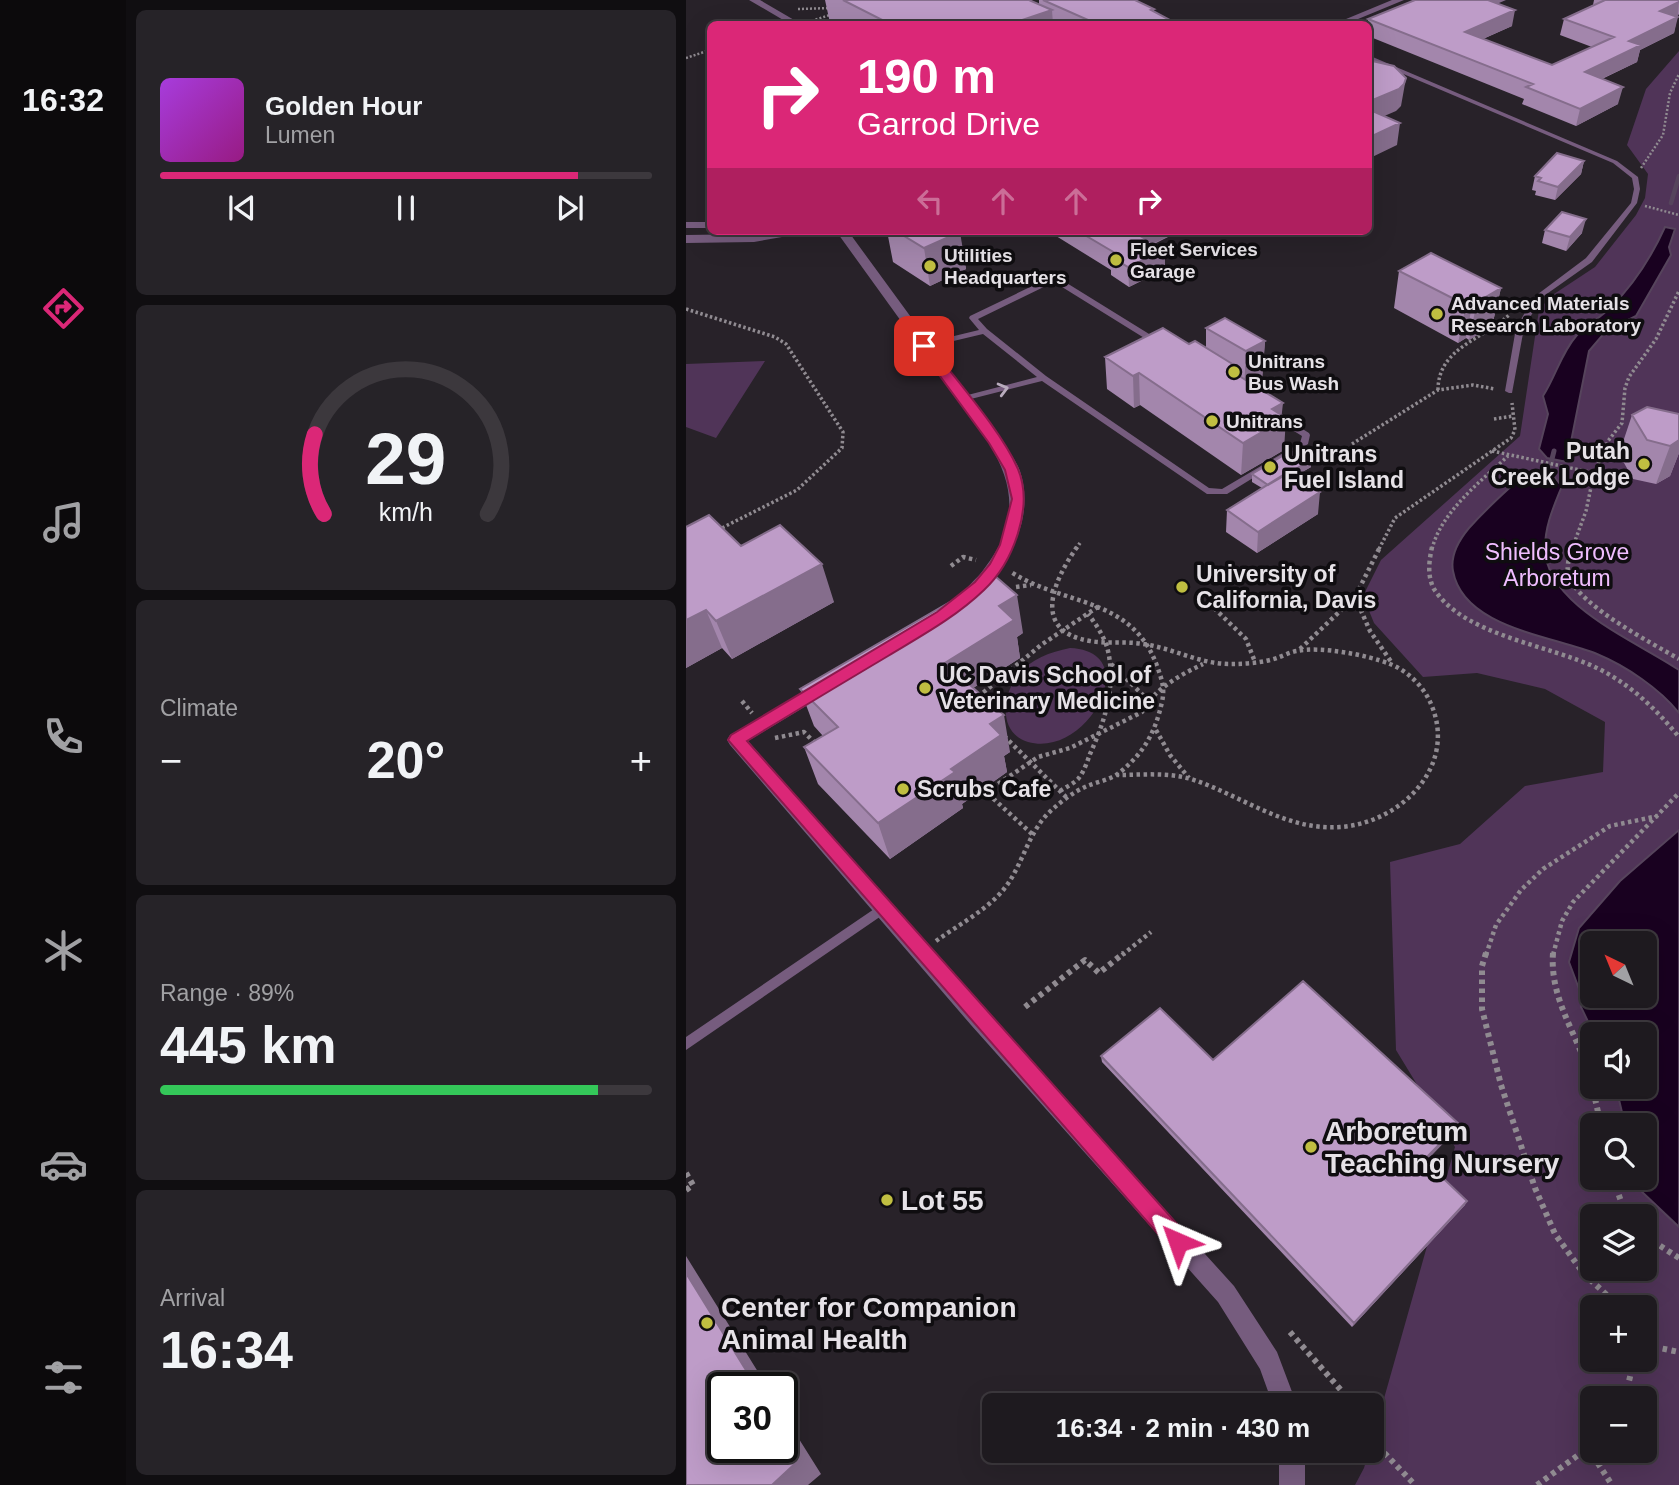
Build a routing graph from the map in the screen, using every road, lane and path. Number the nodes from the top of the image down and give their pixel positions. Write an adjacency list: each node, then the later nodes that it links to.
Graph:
1 (753, 0): 4 (street)
2 (1400, 0): 6 (street)
3 (792, 11): 5 (path)
4 (794, 21)
5 (809, 21)
6 (1347, 21)
7 (707, 51): 8 (path)
8 (686, 58)
9 (1372, 59): 11 (lane)
10 (1679, 74): 11 (path)
11 (1634, 177): 20 (lane)
12 (1644, 206): 13 (path)
13 (1679, 215)
14 (686, 225): 15 (street)
15 (707, 225)
16 (773, 235): 18 (street)
17 (845, 235): 23 (street)
18 (686, 239)
19 (1679, 291): 33 (path)
20 (1533, 305): 25 (path); 26 (lane)
21 (686, 309): 34 (path)
22 (984, 331): 23 (lane); 24 (lane); 24 (lane)
23 (924, 346): 27 (street)
24 (1043, 378): 27 (lane, one-way to 24)
25 (1438, 390): 26 (path); 30 (path)
26 (1509, 391): 28 (path)
27 (963, 400): 43 (street)
28 (1513, 416): 29 (path); 31 (path)
29 (1494, 419)
30 (1352, 444)
31 (1492, 451): 32 (path); 42 (path)
32 (1508, 456): 33 (path); 65 (path)
33 (1594, 473): 51 (path)
34 (713, 533)
35 (1080, 543): 41 (path)
36 (963, 557): 37 (path)
37 (951, 566)
38 (1019, 575): 39 (path)
39 (1031, 585): 40 (path); 41 (path)
40 (1016, 587)
41 (1052, 591): 44 (path); 47 (path)
42 (1354, 597): 50 (path); 54 (path)
43 (957, 605)
44 (1099, 606): 46 (path); 49 (path)
45 (1214, 608): 52 (path)
46 (1088, 614): 47 (path); 48 (path)
47 (1063, 630): 48 (path); 60 (path)
48 (1105, 642): 49 (path); 55 (path)
49 (1149, 644): 53 (path); 57 (path)
50 (1300, 649): 52 (path); 54 (path)
51 (1679, 659)
52 (1255, 662): 53 (path)
53 (1203, 663): 57 (path)
54 (1392, 663): 70 (path)
55 (1111, 664): 58 (path); 64 (path)
56 (836, 680): 76 (street)
57 (1165, 689): 58 (path); 62 (path)
58 (1148, 700): 64 (path)
59 (742, 701): 61 (path)
60 (972, 701)
61 (752, 713)
62 (1156, 730): 69 (path); 70 (path)
63 (1000, 732): 68 (path)
64 (1102, 732): 68 (path); 71 (path)
65 (1679, 737)
66 (774, 738): 67 (path)
67 (822, 751)
68 (1028, 762): 71 (path); 75 (path)
69 (1117, 775): 70 (path); 73 (path)
70 (1189, 778)
71 (1060, 791): 73 (path)
72 (1679, 793): 74 (path)
73 (1066, 797): 75 (path)
74 (1658, 816): 81 (path); 86 (path)
75 (1032, 834): 78 (path)
76 (883, 908): 78 (street); 80 (lane)
77 (1151, 932): 79 (path)
78 (921, 952): 90 (street)
79 (1025, 1007)
80 (686, 1044)
81 (1598, 1113)
82 (686, 1173): 83 (path)
83 (686, 1190)
84 (1657, 1244): 85 (path)
85 (1679, 1258)
86 (1606, 1295)
87 (1290, 1332): 91 (path)
88 (1657, 1347): 89 (path)
89 (1679, 1352)
90 (1282, 1393)
91 (1343, 1393)
92 (1384, 1453): 97 (path)
93 (1580, 1453): 98 (path)
94 (1292, 1463): 96 (street)
95 (1600, 1463): 99 (path)
96 (1292, 1485)
97 (1415, 1485)
98 (1537, 1485)
99 (1612, 1485)

